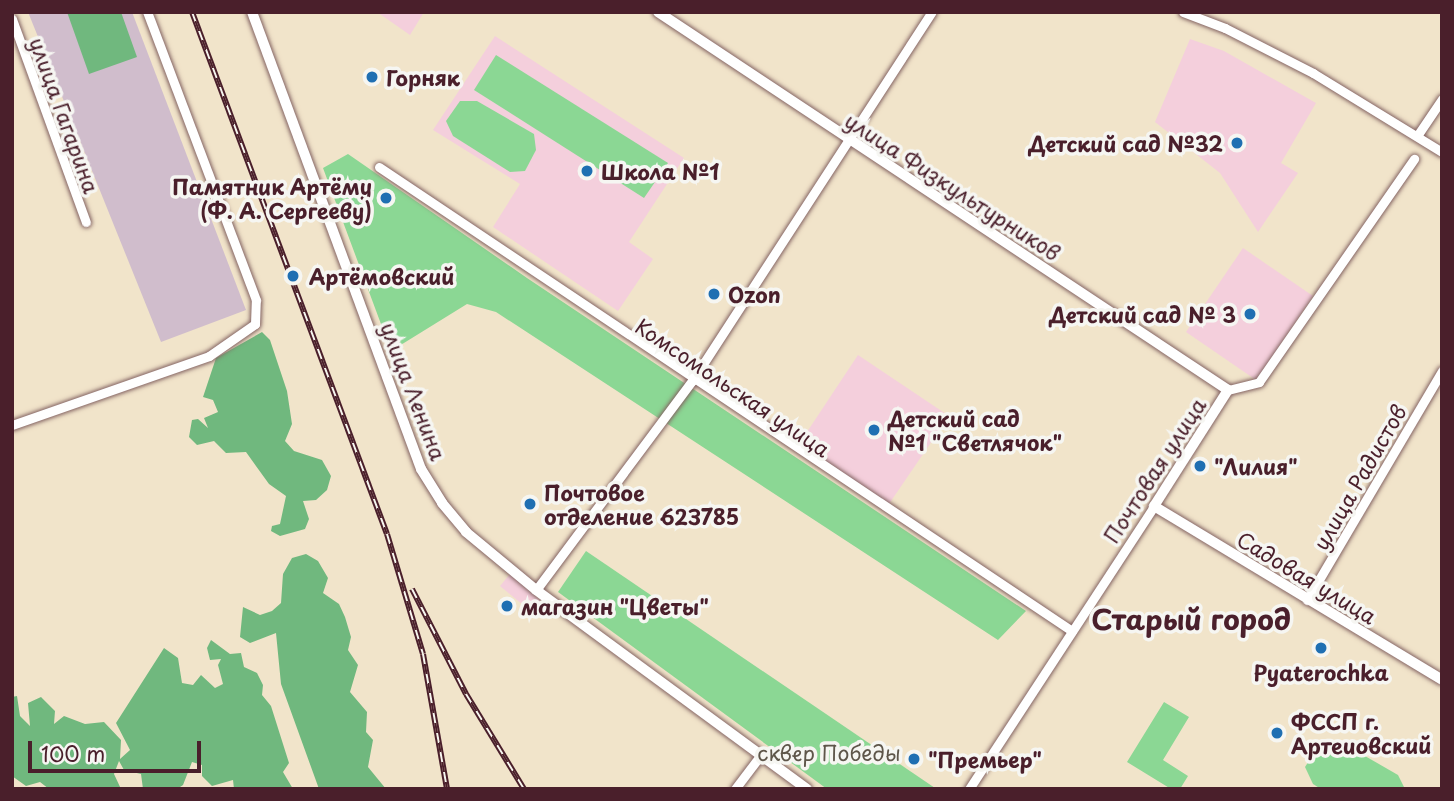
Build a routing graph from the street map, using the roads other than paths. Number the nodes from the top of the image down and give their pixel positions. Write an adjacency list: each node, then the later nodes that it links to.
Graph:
1 (148, 12): 17 (street)
2 (252, 12): 19 (street, улица Ленина)
3 (658, 12): 9 (street, улица Физкультурников)
4 (932, 12): 9 (street)
5 (1183, 12): 8 (street)
6 (12, 19): 13 (street, улица Гагарина)
7 (1442, 99): 8 (street)
8 (1417, 136): 10 (street)
9 (848, 139): 15 (street); 16 (street, улица Физкультурников)
10 (1442, 152)
11 (1414, 159): 16 (street, Почтовая улица)
12 (379, 167): 15 (street, Комсомольская улица)
13 (86, 222)
14 (1442, 371): 20 (street, улица Радистов)
15 (692, 381): 19 (street); 21 (street, Комсомольская улица)
16 (1228, 390): 18 (street, Почтовая улица)
17 (12, 425)
18 (1154, 506): 20 (street, Садовая улица); 21 (street, Почтовая улица)
19 (536, 590): 23 (street, улица Ленина)
20 (1307, 600): 22 (street, Садовая улица)
21 (1072, 631): 26 (street, Почтовая улица)
22 (1442, 680)
23 (760, 756): 24 (street); 25 (street, улица Ленина)
24 (735, 789)
25 (807, 789)
26 (969, 789)

